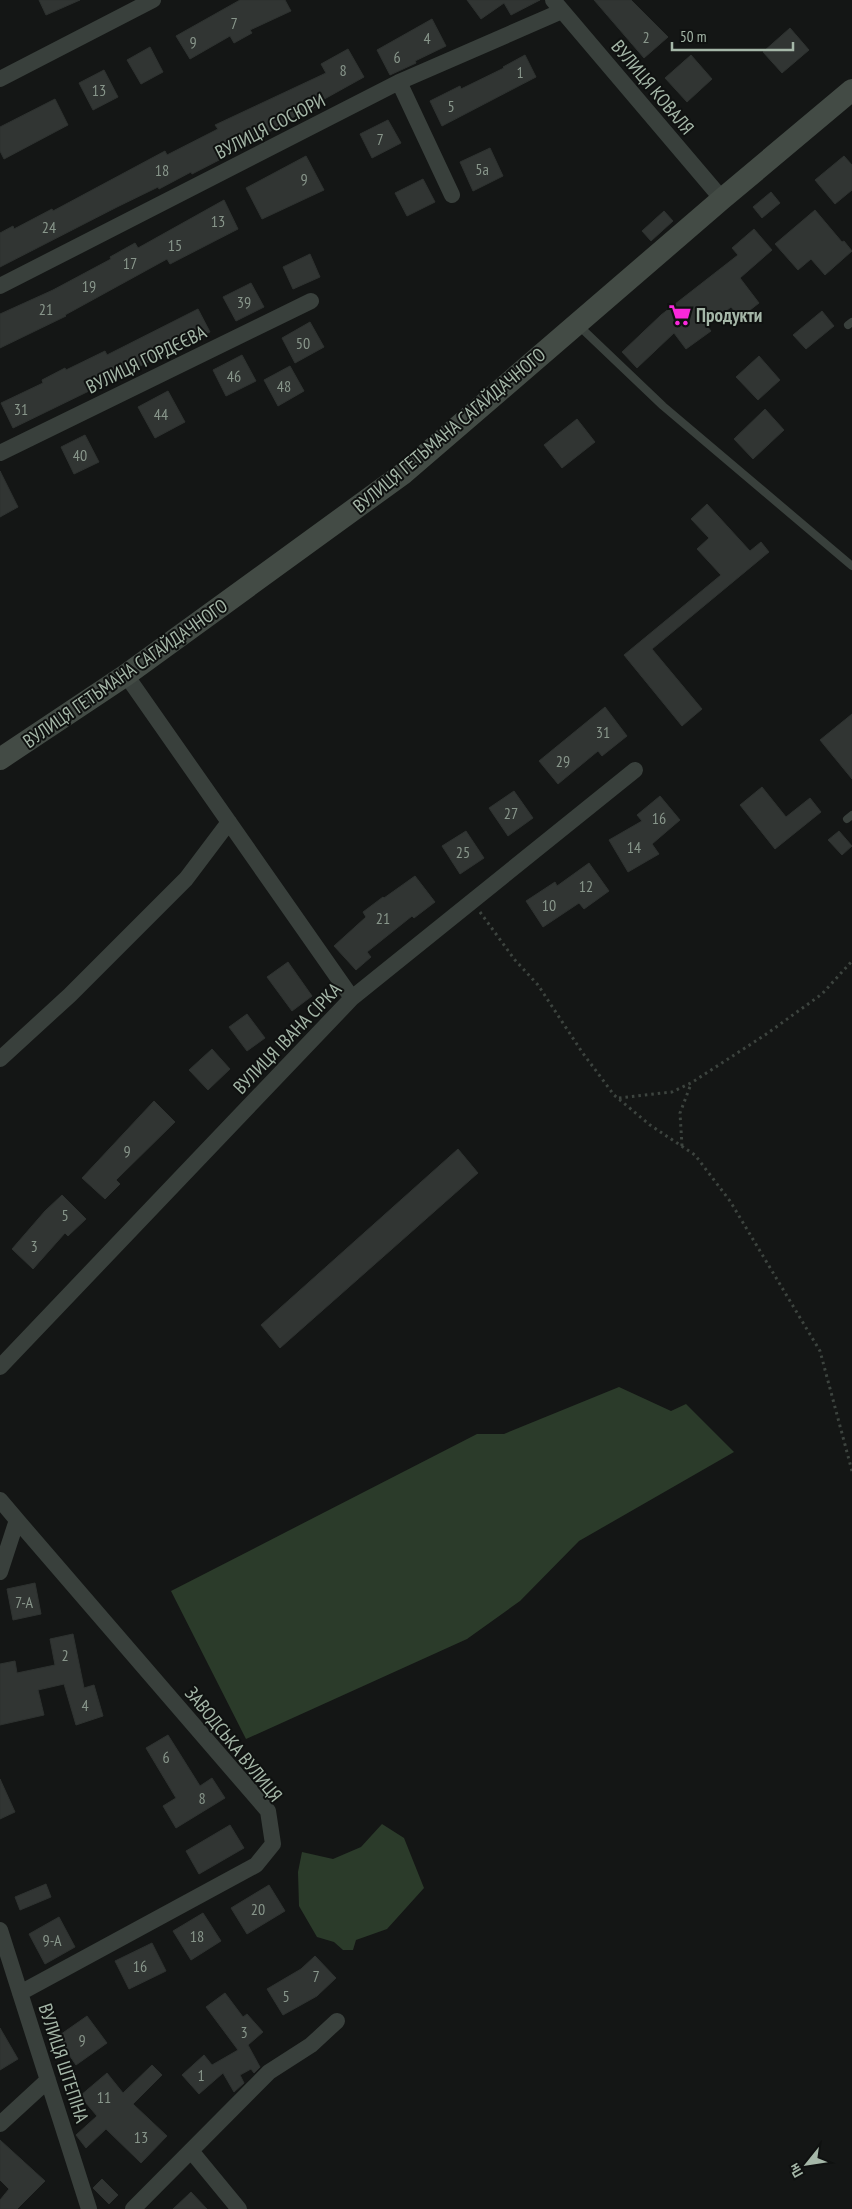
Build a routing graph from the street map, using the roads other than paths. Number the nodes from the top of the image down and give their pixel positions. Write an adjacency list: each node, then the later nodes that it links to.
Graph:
1 (153, 0): 3 (street)
2 (558, 5): 4 (street, ВУЛИЦЯ СОСЮРИ); 7 (street, ВУЛИЦЯ КОВАЛЯ)
3 (0, 79)
4 (399, 82): 6 (street); 8 (street, ВУЛИЦЯ СОСЮРИ)
5 (852, 90): 7 (main road, ВУЛИЦЯ ГЕТЬМАНА САГАЙДАЧНОГО)
6 (452, 195)
7 (722, 199): 10 (main road, ВУЛИЦЯ ГЕТЬМАНА САГАЙДАЧНОГО)
8 (0, 286)
9 (310, 301): 11 (street, ВУЛИЦЯ ГОРДЄЄВА)
10 (577, 324): 12 (lane); 13 (main road, ВУЛИЦЯ ГЕТЬМАНА САГАЙДАЧНОГО)
11 (0, 453)
12 (852, 566)
13 (126, 675): 14 (main road, ВУЛИЦЯ ГЕТЬМАНА САГАЙДАЧНОГО); 16 (street)
14 (0, 759)
15 (635, 770): 17 (street, ВУЛИЦЯ ІВАНА СІРКА)
16 (229, 822): 17 (street); 18 (street)
17 (352, 998): 19 (street, ВУЛИЦЯ ІВАНА СІРКА)
18 (0, 1059)
19 (0, 1367)
20 (0, 1500): 21 (street)
21 (17, 1520): 22 (street); 24 (street, ЗАВОДСЬКА ВУЛИЦЯ)
22 (0, 1572)
23 (0, 1930): 24 (street, ВУЛИЦЯ ШТЕПІНА)
24 (20, 1993): 26 (street, ВУЛИЦЯ ШТЕПІНА)
25 (337, 2021): 28 (street)
26 (48, 2080): 27 (street); 29 (street, ВУЛИЦЯ ШТЕПІНА)
27 (0, 2124)
28 (192, 2152): 30 (street); 31 (street)
29 (89, 2209)
30 (133, 2209)
31 (239, 2209)

